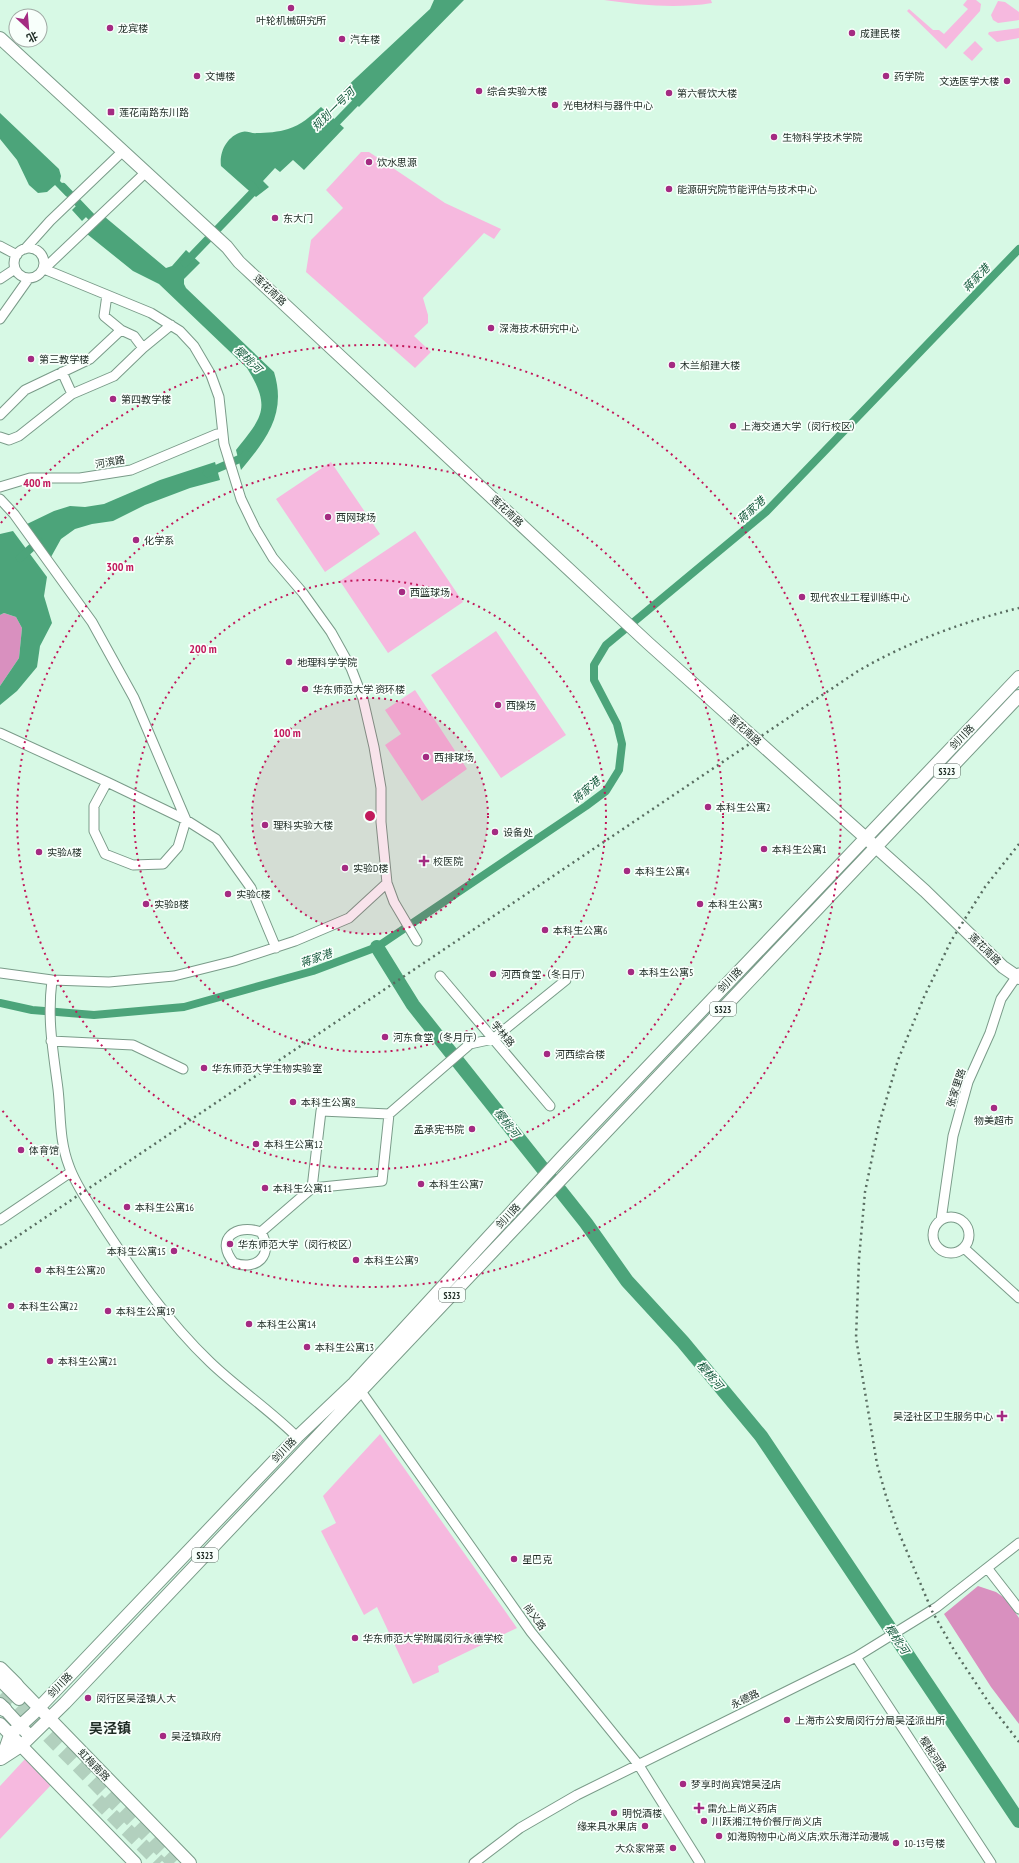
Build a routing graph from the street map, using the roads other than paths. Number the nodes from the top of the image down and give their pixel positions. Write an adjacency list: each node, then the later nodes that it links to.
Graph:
1 (0, 38): 2 (main road, 莲花南路)
2 (122, 152): 3 (main road, 莲花南路); 5 (street)
3 (145, 173): 8 (street); 28 (main road, 莲花南路)
4 (0, 246): 6 (street)
5 (25, 249): 6 (street); 8 (street)
6 (17, 255): 7 (street)
7 (16, 269): 9 (street); 10 (street)
8 (44, 269): 9 (street); 11 (street)
9 (29, 278): 12 (street)
10 (0, 279)
11 (107, 295): 13 (street); 14 (street)
12 (0, 319)
13 (171, 325): 15 (street); 30 (street)
14 (121, 330): 15 (street); 16 (street)
15 (143, 348): 17 (street)
16 (62, 372): 17 (street); 18 (street)
17 (72, 394): 20 (street)
18 (0, 415)
19 (217, 434): 21 (street, 河滨路)
20 (0, 437)
21 (1, 485)
22 (0, 499): 27 (street)
23 (1019, 677): 28 (main road, 剑川路)
24 (1019, 696): 29 (main road, 剑川路 / S323)
25 (0, 733): 26 (street)
26 (108, 782): 27 (street); 27 (street)
27 (186, 820): 32 (street)
28 (866, 838): 29 (main road, 莲花南路); 50 (main road, 剑川路)
29 (876, 848): 35 (main road, 莲花南路); 50 (main road, 剑川路 / S323)
30 (387, 883): 31 (street); 32 (street)
31 (418, 942)
32 (276, 948): 36 (street)
33 (0, 972): 36 (street)
34 (440, 976): 39 (street, 学林路)
35 (1018, 976): 46 (street, 张家里路)
36 (52, 980): 38 (street)
37 (566, 980): 39 (street)
38 (50, 1036): 40 (street); 43 (street)
39 (493, 1039): 41 (street, 学林路); 42 (street)
40 (183, 1069)
41 (550, 1106)
42 (389, 1114): 44 (street); 44 (street)
43 (71, 1172): 45 (street); 51 (street)
44 (312, 1188): 47 (street)
45 (0, 1220)
46 (941, 1220): 48 (street); 48 (street)
47 (260, 1232): 47 (street)
48 (964, 1248): 49 (street)
49 (1019, 1298)
50 (357, 1387): 51 (main road, 剑川路); 62 (main road, 剑川路 / S323); 69 (street, 尚义路)
51 (297, 1437): 61 (main road, 剑川路)
52 (1019, 1543): 53 (street, 永德路)
53 (988, 1568): 54 (street); 55 (street, 永德路)
54 (1019, 1609)
55 (856, 1656): 69 (street, 永德路); 74 (street, 樱桃河路)
56 (0, 1664): 59 (main road, 虹梅南路)
57 (0, 1669): 59 (highway)
58 (0, 1680): 61 (main road, 虹梅南路)
59 (16, 1685): 61 (main road, 虹梅南路)
60 (2, 1707): 64 (main road)
61 (36, 1711): 62 (main road, 虹梅南路); 64 (main road, 剑川路)
62 (46, 1722): 66 (main road, 剑川路 / S323); 71 (main road, 虹梅南路)
63 (0, 1724): 65 (main road)
64 (20, 1726): 65 (main road, 剑川路); 66 (main road)
65 (10, 1735): 67 (main road); 68 (main road, 剑川路)
66 (31, 1737): 67 (main road, 剑川路 / S323)
67 (21, 1746): 68 (main road, 剑川路 / S323); 70 (main road)
68 (1, 1758)
69 (638, 1764): 72 (street, 永德路); 73 (street, 尚义路)
70 (135, 1863)
71 (190, 1863)
72 (474, 1863)
73 (700, 1863)
74 (991, 1863)

